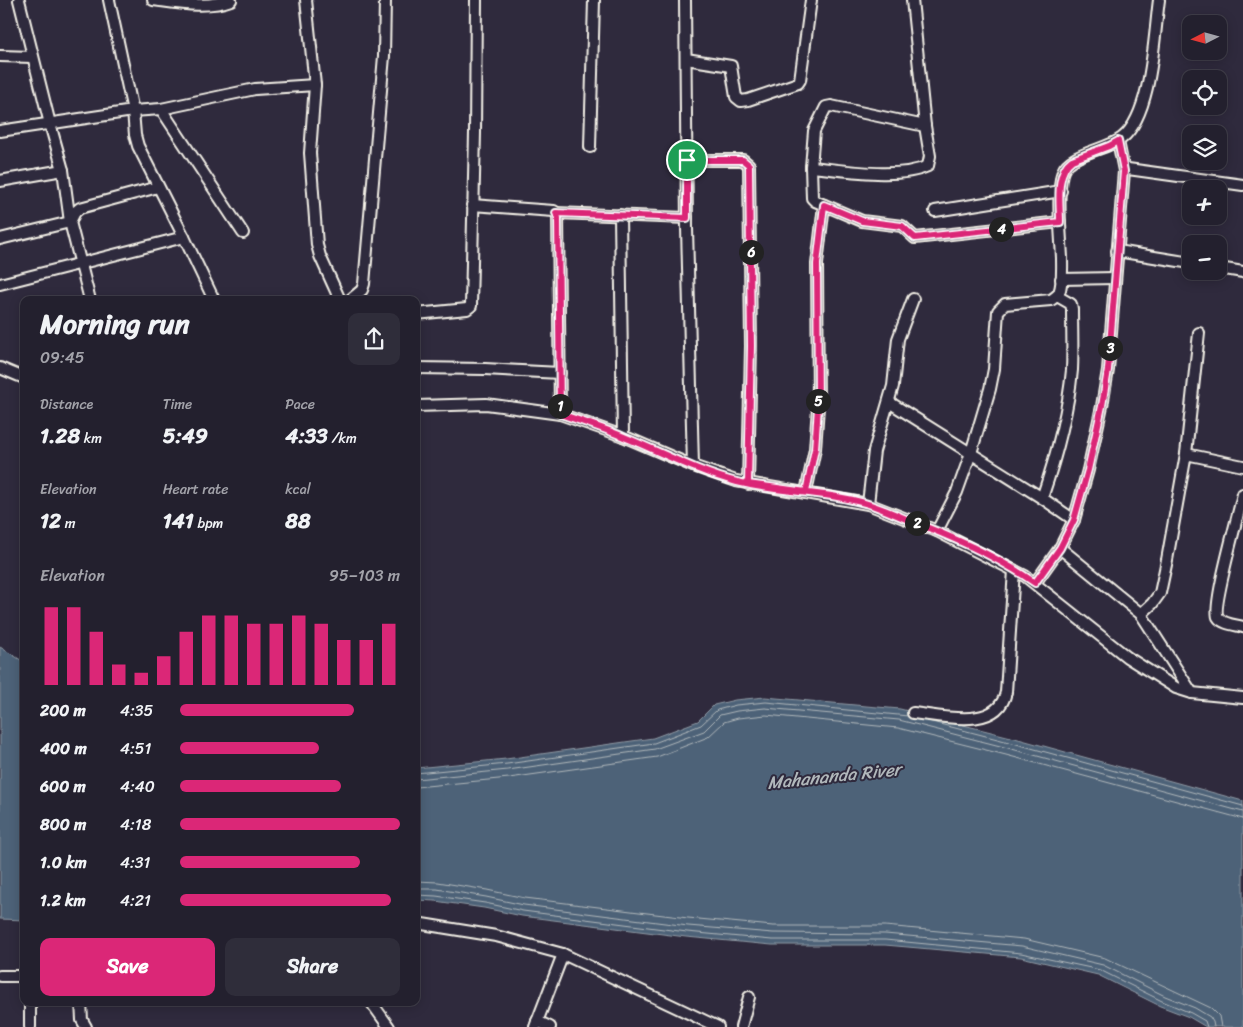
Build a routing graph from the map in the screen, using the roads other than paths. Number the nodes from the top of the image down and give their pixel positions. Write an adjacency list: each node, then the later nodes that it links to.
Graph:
1 (19, 0): 14 (street)
2 (108, 0): 18 (street)
3 (153, 0): 4 (street)
4 (231, 0)
5 (306, 0): 16 (street)
6 (385, 0): 54 (street)
7 (476, 0): 32 (street)
8 (594, 0): 23 (street)
9 (685, 0): 15 (street)
10 (810, 0): 15 (street)
11 (912, 0): 20 (street)
12 (1159, 0): 22 (street)
13 (0, 56): 14 (street)
14 (32, 57): 19 (street)
15 (686, 58): 24 (street)
16 (315, 85): 17 (street); 53 (street)
17 (161, 109): 18 (street); 40 (street)
18 (133, 111): 19 (street); 30 (street)
19 (50, 124): 21 (street); 26 (street)
20 (925, 126): 25 (street); 25 (street)
21 (0, 130)
22 (1118, 141): 27 (street); 31 (street)
23 (590, 147)
24 (687, 160): 37 (street); 71 (street)
25 (811, 167): 33 (street)
26 (63, 170): 28 (street); 38 (street)
27 (1124, 171): 29 (street); 43 (street)
28 (0, 181)
29 (1243, 185)
30 (158, 187): 38 (street); 41 (street)
31 (1061, 191): 34 (street); 39 (street)
32 (472, 205): 35 (street); 57 (street)
33 (824, 205): 39 (street); 72 (street)
34 (935, 211)
35 (556, 213): 36 (street); 61 (street)
36 (620, 215): 37 (street); 66 (street)
37 (687, 218): 69 (street)
38 (70, 222): 42 (street); 45 (street)
39 (1060, 222): 49 (street)
40 (244, 233)
41 (184, 237): 45 (street); 52 (street)
42 (0, 239)
43 (1117, 251): 44 (street); 48 (street)
44 (1182, 262)
45 (80, 263): 50 (street); 51 (street)
46 (1227, 269): 47 (street)
47 (1243, 272)
48 (1115, 278): 49 (street); 76 (street)
49 (1061, 279): 55 (street)
50 (0, 284)
51 (89, 296)
52 (212, 296)
53 (338, 296)
54 (355, 296)
55 (1056, 296): 67 (street); 74 (street)
56 (913, 299): 63 (street)
57 (420, 314)
58 (1199, 333): 68 (street)
59 (0, 368): 62 (street)
60 (420, 368): 61 (street)
61 (560, 373): 65 (street)
62 (20, 376)
63 (889, 402): 67 (street); 75 (street)
64 (420, 406): 65 (street)
65 (560, 414): 66 (street)
66 (623, 436): 69 (street)
67 (971, 453): 74 (street); 77 (street)
68 (1186, 454): 70 (street); 81 (street)
69 (693, 466): 71 (street)
70 (1243, 466)
71 (748, 484): 72 (street)
72 (806, 492): 75 (street)
73 (1243, 494): 82 (street)
74 (1042, 498): 76 (street)
75 (868, 504): 77 (street)
76 (1074, 520): 78 (street)
77 (937, 531): 79 (street)
78 (1060, 548): 80 (street); 81 (street)
79 (1014, 570): 80 (street); 85 (street)
80 (1035, 583): 83 (street)
81 (1141, 614): 83 (street)
82 (1243, 627)
83 (1192, 693): 84 (street)
84 (1243, 698)
85 (913, 713)
86 (420, 924): 87 (street)
87 (563, 954): 94 (street); 99 (street)
88 (20, 977): 89 (street)
89 (1, 980)
90 (749, 997): 100 (street)
91 (30, 1006): 95 (street)
92 (81, 1006): 96 (street)
93 (374, 1006): 97 (street)
94 (536, 1024): 98 (street)
95 (30, 1027)
96 (86, 1027)
97 (389, 1027)
98 (550, 1027)
99 (718, 1027)
100 (741, 1027)

